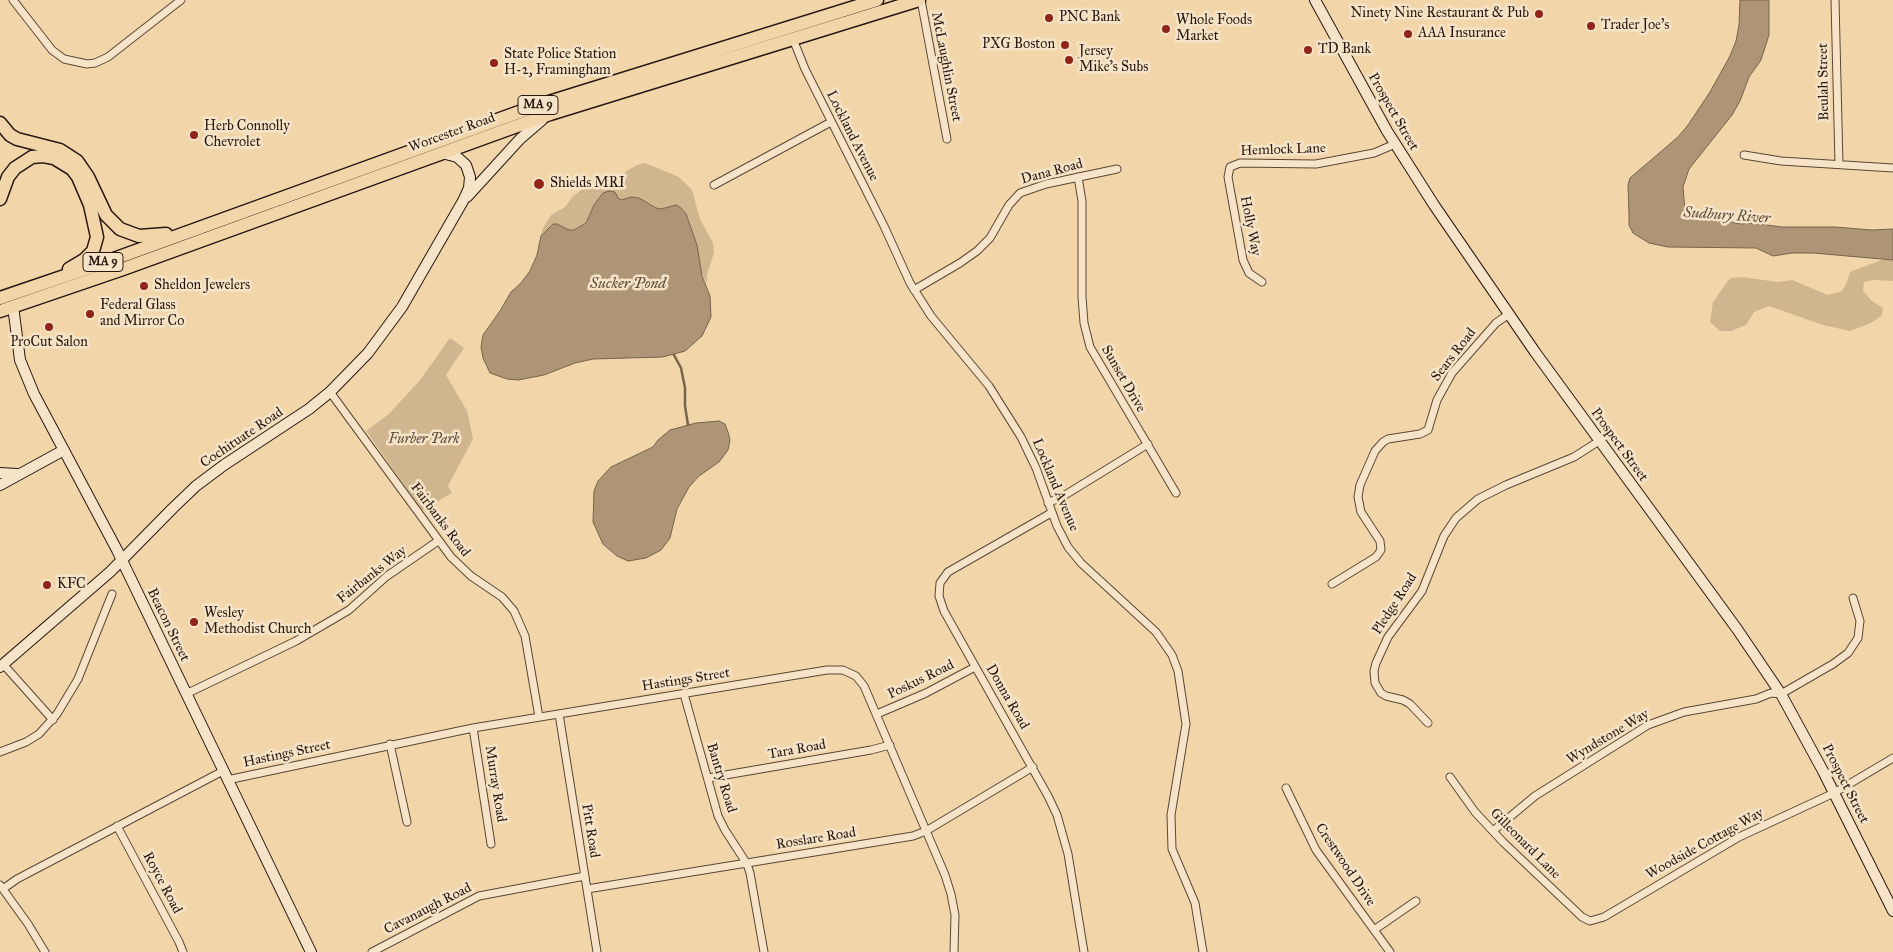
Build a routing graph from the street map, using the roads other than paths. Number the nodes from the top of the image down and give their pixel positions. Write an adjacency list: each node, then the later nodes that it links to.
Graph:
1 (13, 0): 2 (street)
2 (181, 0)
3 (877, 0): 23 (highway, Worcester Road / MA 9)
4 (920, 0): 7 (highway, Worcester Road / MA 9); 11 (street, McLaughlin Street)
5 (1316, 0): 12 (street, Prospect Street)
6 (1835, 0): 15 (street, Beulah Street)
7 (793, 39): 8 (highway, Worcester Road / MA 9); 9 (street, Lockland Avenue)
8 (550, 114): 13 (highway, Worcester Road / MA 9); 22 (street, Cochituate Road)
9 (831, 122): 20 (street); 26 (street, Lockland Avenue)
10 (0, 123): 23 (highway)
11 (947, 139)
12 (1395, 144): 16 (street, Hemlock Lane); 30 (street, Prospect Street)
13 (440, 154): 22 (street, Cochituate Road); 28 (highway, Worcester Road / MA 9)
14 (1744, 155): 15 (street)
15 (1839, 164): 17 (street)
16 (1230, 167): 24 (street, Holly Way)
17 (1893, 168)
18 (1117, 169): 19 (street, Dana Road)
19 (1078, 177): 26 (street, Dana Road); 33 (street, Sunset Drive)
20 (714, 185)
21 (0, 199): 25 (highway)
22 (463, 201): 31 (street, Cochituate Road)
23 (206, 226): 25 (highway, Worcester Road / MA 9)
24 (1262, 282)
25 (43, 284): 27 (highway, Worcester Road / MA 9)
26 (914, 290): 39 (street, Lockland Avenue)
27 (0, 298)
28 (13, 306): 29 (highway, Worcester Road / MA 9); 34 (street, Beacon Street)
29 (0, 311)
30 (1509, 314): 32 (street, Prospect Street); 43 (street, Sears Road)
31 (330, 392): 41 (street, Fairbanks Road); 42 (street, Cochituate Road)
32 (1599, 441): 50 (street, Prospect Street); 55 (street, Pledge Road)
33 (1148, 444): 38 (street, Sunset Drive); 39 (street)
34 (64, 450): 36 (street); 42 (street, Beacon Street)
35 (0, 473): 36 (street)
36 (18, 474): 37 (street)
37 (0, 485)
38 (1176, 492)
39 (1048, 502): 40 (street, Lockland Avenue)
40 (1052, 513): 47 (street, Donna Road); 88 (street, Lockland Avenue)
41 (438, 540): 48 (street, Fairbanks Way); 53 (street, Fairbanks Road)
42 (122, 561): 46 (street, Cochituate Road); 48 (street, Beacon Street)
43 (1332, 584)
44 (112, 594): 54 (street)
45 (1853, 598): 50 (street, Wyndstone Way)
46 (2, 665): 54 (street)
47 (975, 667): 52 (street, Poskus Road); 61 (street, Donna Road)
48 (186, 694): 62 (street, Beacon Street)
49 (684, 694): 51 (street, Hastings Street); 52 (street, Hastings Street); 64 (street, Bantry Road)
50 (1781, 694): 66 (street, Prospect Street); 70 (street, Wyndstone Way)
51 (559, 714): 53 (street, Hastings Street); 73 (street, Pitt Road)
52 (877, 714): 58 (street, Hastings Street)
53 (539, 717): 56 (street, Hastings Street)
54 (53, 720): 59 (street)
55 (1428, 722)
56 (473, 728): 57 (street, Hastings Street); 71 (street, Murray Road)
57 (390, 744): 62 (street, Hastings Street); 67 (street)
58 (890, 745): 64 (street, Tara Road); 69 (street, Hastings Street)
59 (0, 752)
60 (1893, 758): 66 (street, Woodside Cottage Way)
61 (1033, 767): 69 (street, Rosslare Road); 87 (street, Donna Road)
62 (225, 776): 68 (street, Hastings Street); 82 (street, Beacon Street)
63 (1450, 777): 70 (street, Gilleonard Lane)
64 (708, 778): 72 (street, Bantry Road)
65 (1286, 788): 79 (street, Crestwood Drive)
66 (1834, 793): 77 (street, Prospect Street); 78 (street, Woodside Cottage Way)
67 (407, 822)
68 (118, 826): 74 (street, Hastings Street); 81 (street, Royce Road)
69 (926, 830): 72 (street, Rosslare Road); 86 (street, Hastings Street)
70 (1493, 831): 78 (street, Gilleonard Lane)
71 (492, 844)
72 (747, 864): 75 (street, Rosslare Road); 85 (street, Bantry Road)
73 (585, 876): 75 (street, Pitt Road); 83 (street, Cavanaugh Road)
74 (2, 887): 80 (street)
75 (587, 889): 84 (street, Pitt Road)
76 (1416, 901): 79 (street)
77 (1893, 911)
78 (1590, 921)
79 (1374, 930): 89 (street, Crestwood Drive)
80 (46, 952)
81 (183, 952)
82 (310, 952)
83 (372, 952)
84 (597, 952)
85 (764, 952)
86 (954, 952)
87 (1084, 952)
88 (1203, 952)
89 (1390, 952)

